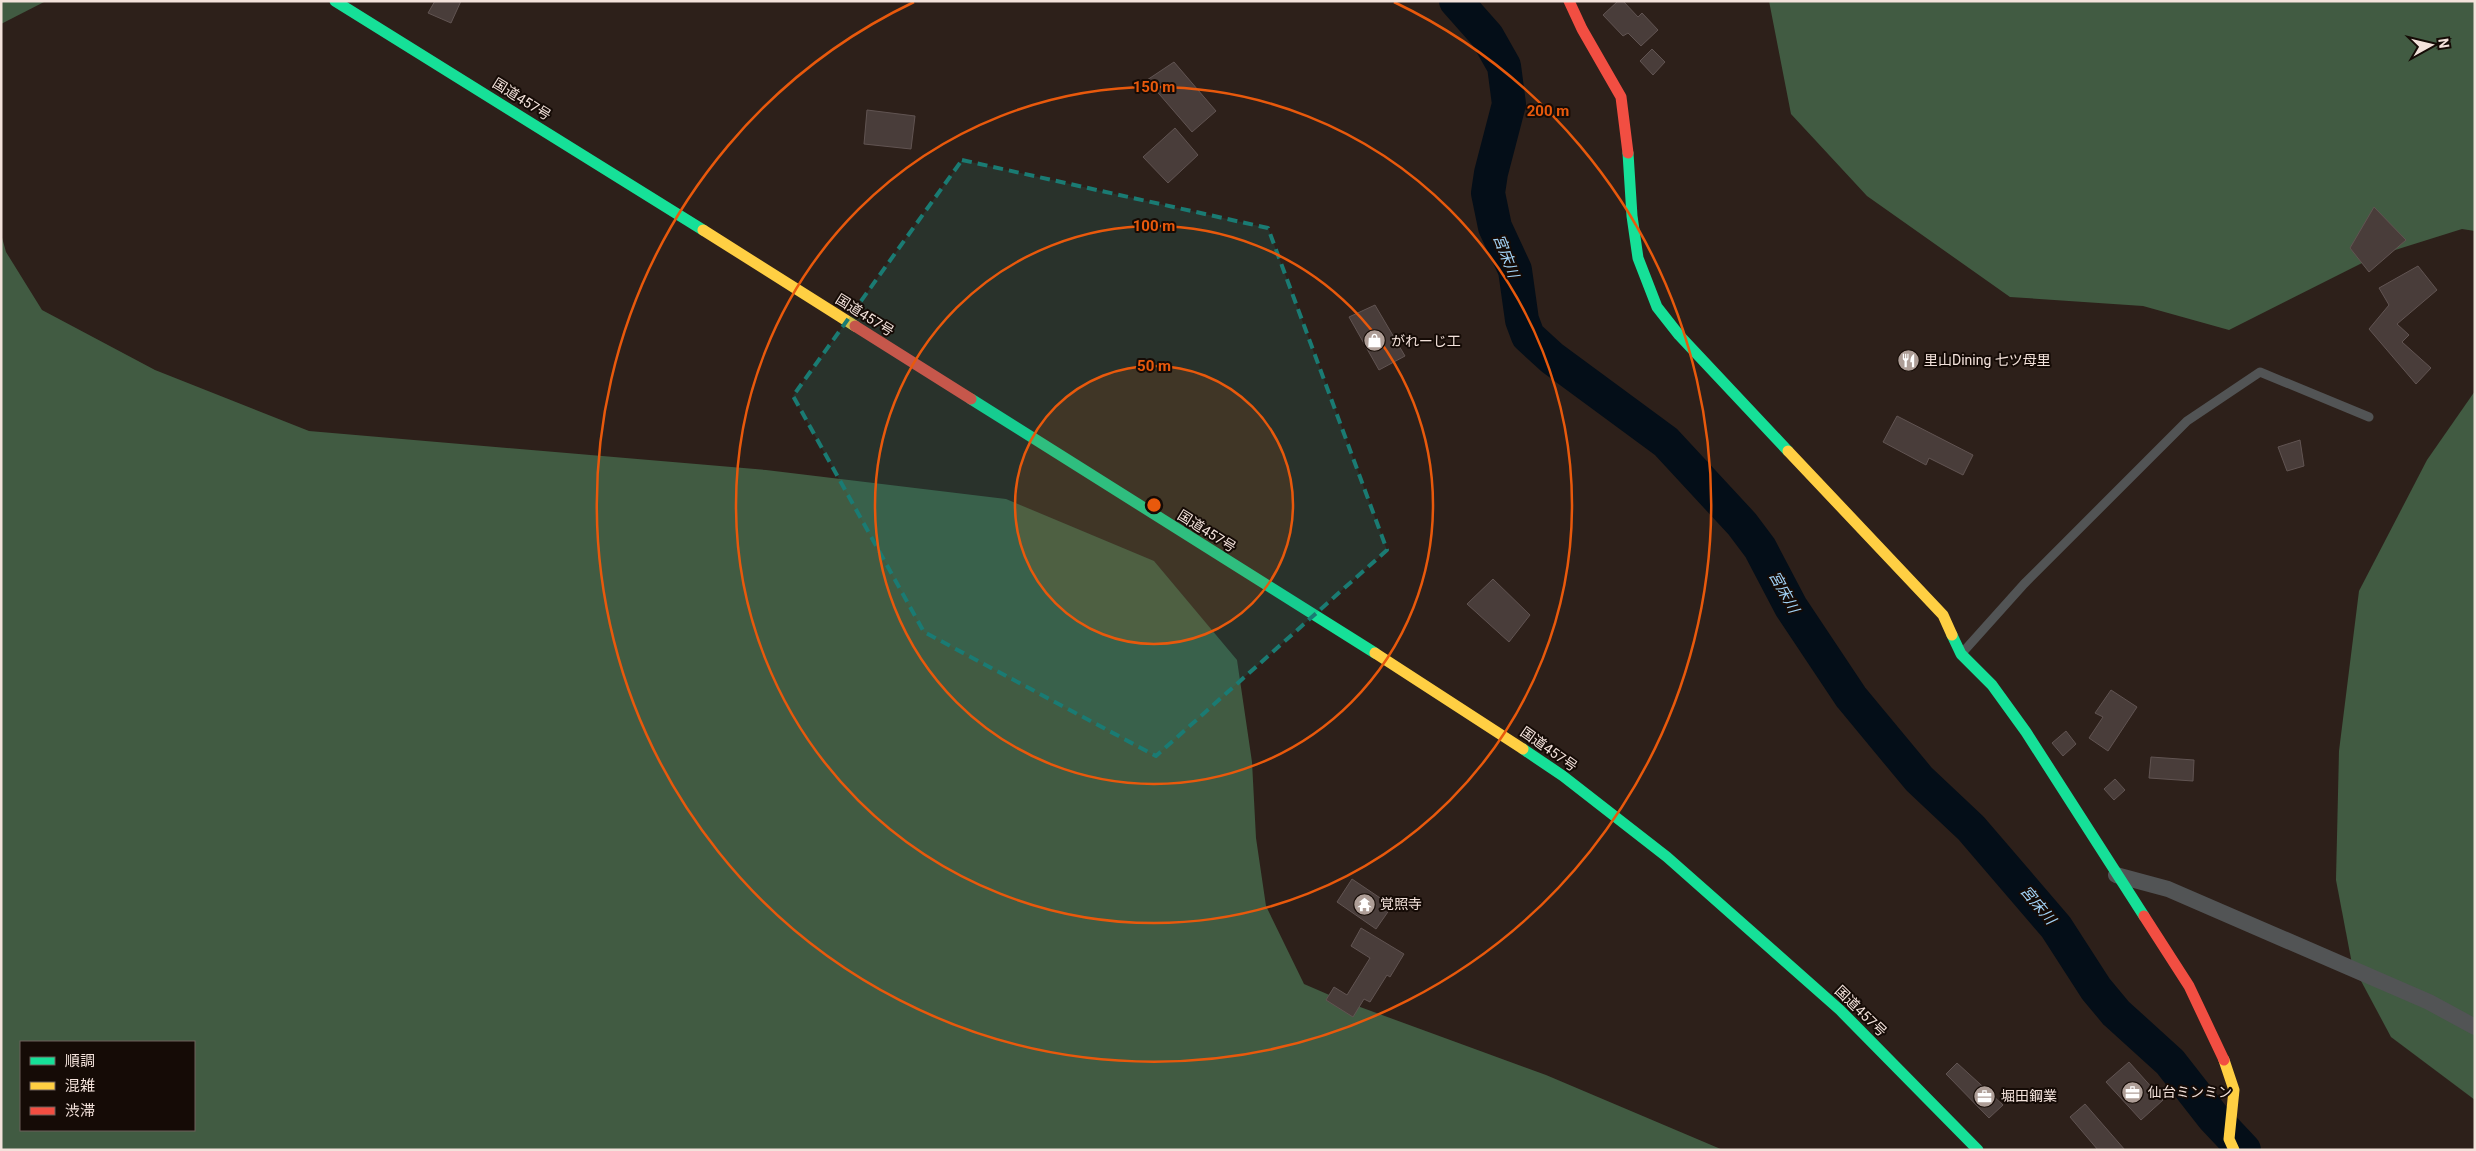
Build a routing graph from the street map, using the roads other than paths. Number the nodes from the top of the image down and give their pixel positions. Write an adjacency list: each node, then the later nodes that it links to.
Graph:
1 (335, 1): 8 (main road, 国道457号)
2 (1569, 1): 4 (main road)
3 (2369, 417): 4 (lane)
4 (1961, 654): 5 (main road)
5 (2116, 875): 6 (street); 7 (main road)
6 (2475, 1027)
7 (2232, 1144)
8 (1978, 1150)

